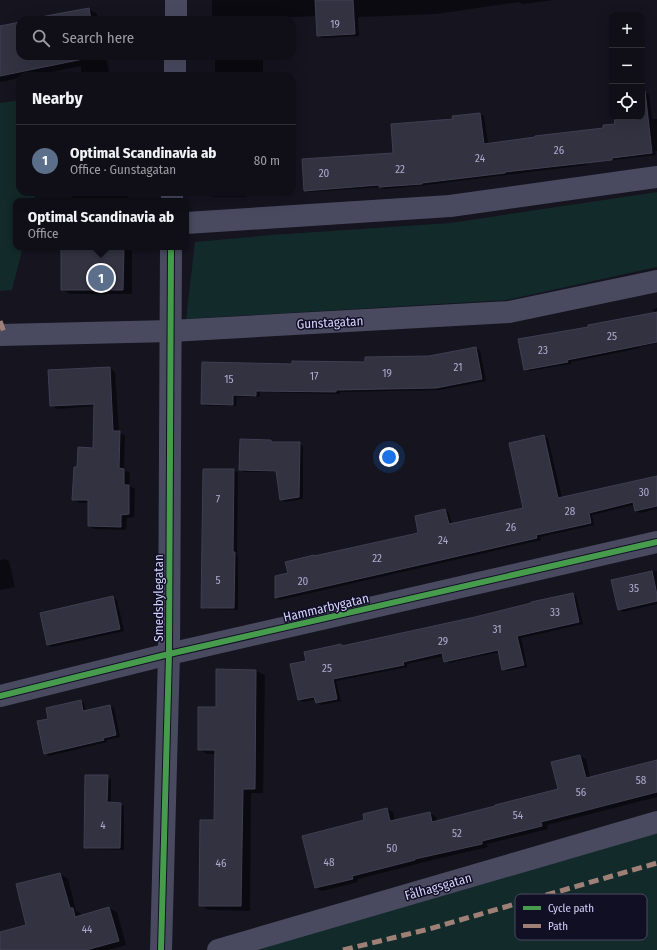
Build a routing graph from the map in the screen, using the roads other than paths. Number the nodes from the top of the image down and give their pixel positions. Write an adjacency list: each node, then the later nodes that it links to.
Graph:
1 (176, 0): 2 (street)
2 (176, 16)
3 (175, 60): 4 (street)
4 (175, 72)
5 (657, 177): 6 (street)
6 (189, 223)
7 (171, 250): 9 (street, Smedsbylegatan)
8 (657, 281): 9 (street, Gunstagatan)
9 (171, 331): 10 (street, Gunstagatan); 12 (street, Smedsbylegatan)
10 (0, 335)
11 (657, 542): 12 (street, Hammarbygatan)
12 (169, 654): 13 (street, Hammarbygatan); 15 (street, Smedsbylegatan)
13 (0, 696)
14 (657, 822): 16 (street, Fålhagsgatan)
15 (161, 950)
16 (218, 950)

